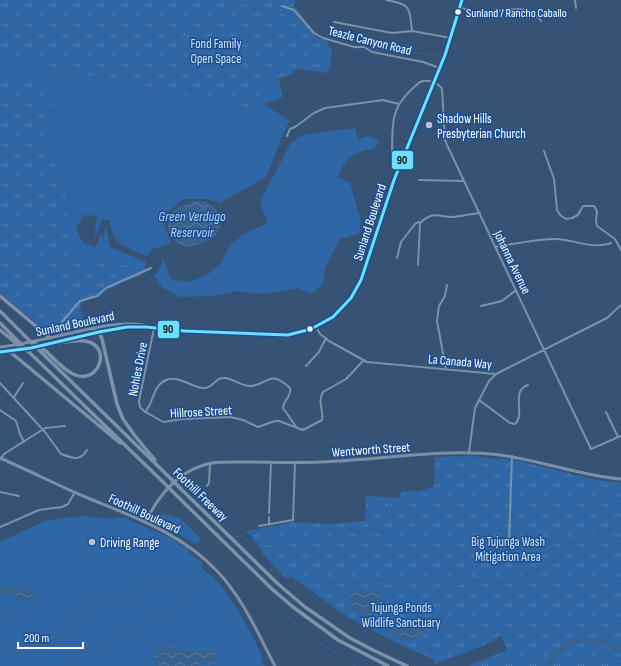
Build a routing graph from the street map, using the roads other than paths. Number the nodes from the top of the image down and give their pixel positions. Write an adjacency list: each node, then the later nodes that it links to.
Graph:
1 (386, 0): 9 (street)
2 (462, 0): 5 (main road, Sunland Boulevard)
3 (575, 0): 6 (street)
4 (282, 6): 11 (street, Teazle Canyon Road)
5 (460, 7): 7 (street); 10 (main road, Sunland Boulevard)
6 (576, 8)
7 (541, 21)
8 (334, 22): 9 (street)
9 (412, 31): 10 (street)
10 (451, 38): 11 (main road, Sunland Boulevard)
11 (440, 68): 12 (main road, Sunland Boulevard)
12 (434, 82): 13 (street); 16 (main road, Sunland Boulevard); 18 (street, Johanna Avenue)
13 (399, 104): 14 (street); 16 (street)
14 (287, 136)
15 (544, 151): 23 (street)
16 (400, 162): 34 (main road, Sunland Boulevard)
17 (419, 180): 18 (street)
18 (464, 181): 19 (street, Johanna Avenue)
19 (480, 213): 20 (street); 22 (street, Johanna Avenue)
20 (420, 223): 24 (street); 25 (street)
21 (611, 243): 22 (street)
22 (495, 246): 28 (street, Johanna Avenue)
23 (621, 250)
24 (397, 258)
25 (418, 265)
26 (151, 268): 39 (street)
27 (447, 285): 50 (street)
28 (516, 290): 31 (street); 44 (street, Johanna Avenue)
29 (0, 296): 40 (highway)
30 (621, 305): 44 (street, La Canada Way)
31 (481, 306)
32 (0, 311): 47 (highway, bridge)
33 (0, 323): 43 (highway, Foothill Freeway, bridge)
34 (316, 327): 35 (main road, Sunland Boulevard); 41 (street, La Canada Way)
35 (154, 328): 36 (main road, Sunland Boulevard); 38 (main road, Sunland Boulevard); 58 (street, Nohles Drive)
36 (92, 329): 38 (highway); 39 (main road, Sunland Boulevard)
37 (0, 330): 43 (highway, bridge)
38 (99, 332): 43 (main road, Sunland Boulevard); 74 (highway)
39 (62, 335): 40 (main road, Sunland Boulevard)
40 (50, 338): 42 (main road, Sunland Boulevard)
41 (326, 338): 48 (street, La Canada Way); 49 (street)
42 (0, 347)
43 (30, 350): 45 (main road, Sunland Boulevard); 47 (highway); 72 (highway, Foothill Freeway, bridge)
44 (545, 350): 51 (street, La Canada Way); 64 (street, Johanna Avenue)
45 (9, 351): 46 (main road, Sunland Boulevard); 72 (highway)
46 (0, 352)
47 (45, 353): 74 (highway, Foothill Freeway)
48 (363, 361): 50 (street, La Canada Way); 61 (street, Hillrose Street)
49 (306, 366)
50 (446, 369): 51 (street, La Canada Way)
51 (496, 374): 56 (street)
52 (0, 383): 55 (street)
53 (23, 383): 55 (street)
54 (528, 385): 56 (street)
55 (13, 397): 62 (street)
56 (479, 400): 67 (street)
57 (0, 410): 65 (street)
58 (146, 412): 61 (street, Hillrose Street); 61 (street)
59 (606, 412): 64 (street)
60 (65, 426): 62 (street)
61 (297, 428)
62 (43, 430): 65 (street); 66 (street)
63 (621, 436): 64 (street)
64 (618, 437)
65 (24, 442): 69 (street)
66 (87, 450)
67 (469, 452): 68 (main road, Wentworth Street); 71 (main road, Wentworth Street)
68 (512, 456): 75 (main road, Wentworth Street); 86 (street)
69 (1, 458): 78 (main road, Foothill Boulevard)
70 (270, 462): 71 (main road, Wentworth Street); 73 (main road, Wentworth Street); 80 (street)
71 (295, 462): 83 (street)
72 (145, 464): 88 (highway, Foothill Freeway, bridge)
73 (210, 464): 76 (street); 82 (main road, Wentworth Street)
74 (167, 475): 89 (highway, Foothill Freeway, bridge)
75 (621, 479)
76 (207, 486)
77 (0, 492): 79 (street)
78 (74, 492): 82 (main road, Foothill Boulevard); 85 (street)
79 (19, 496)
80 (269, 513)
81 (269, 517): 83 (street)
82 (145, 522): 87 (main road, Foothill Boulevard)
83 (269, 524): 84 (street)
84 (259, 526)
85 (0, 527)
86 (509, 542)
87 (276, 666)
88 (388, 666)
89 (407, 666)

